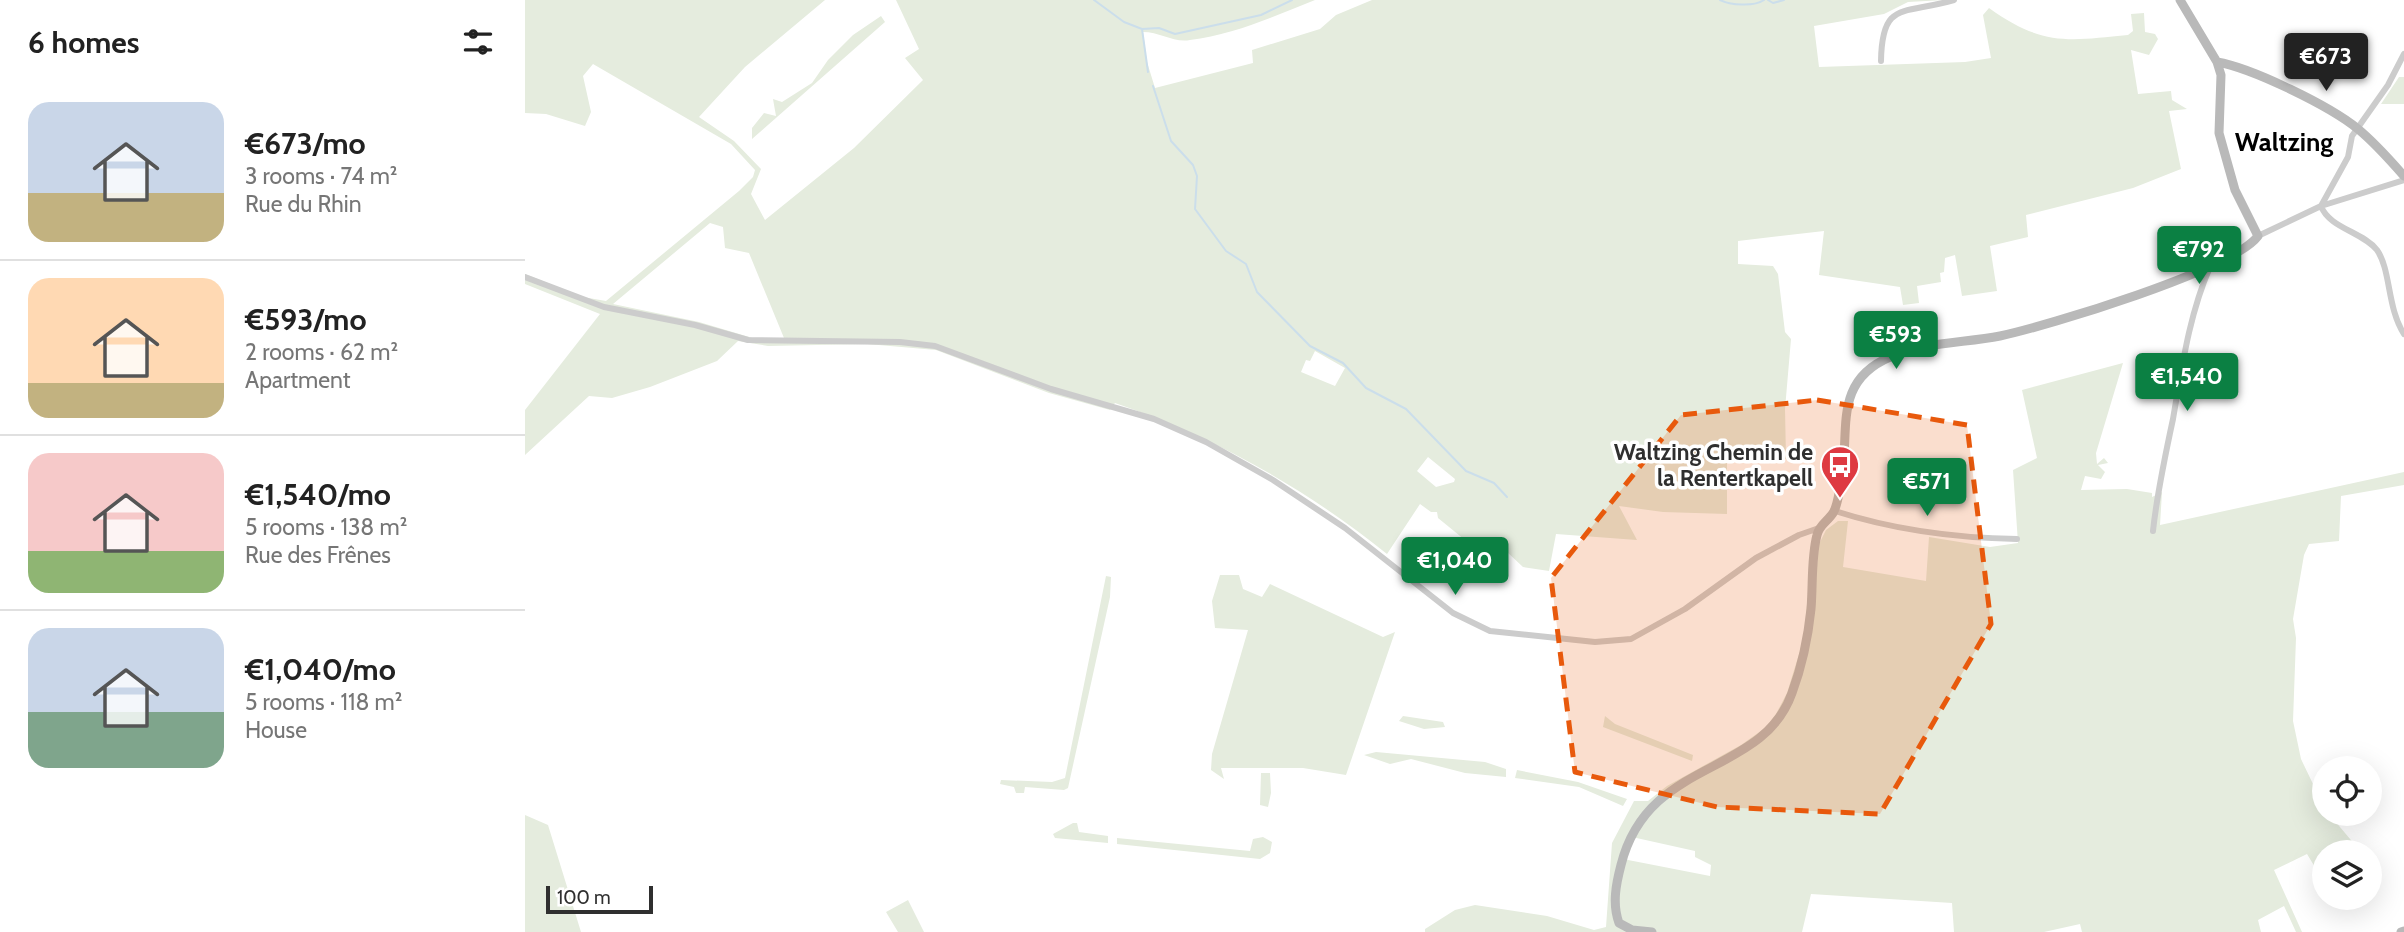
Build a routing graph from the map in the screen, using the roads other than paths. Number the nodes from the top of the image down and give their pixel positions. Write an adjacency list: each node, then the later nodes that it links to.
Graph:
1 (1954, 0): 4 (street)
2 (2180, 0): 5 (street)
3 (2404, 54): 6 (street)
4 (1881, 61)
5 (2217, 62): 6 (street); 9 (street)
6 (2357, 128): 7 (street); 8 (street)
7 (2404, 178): 8 (street)
8 (2321, 206): 9 (street); 12 (street)
9 (2259, 236): 10 (street)
10 (2211, 265): 13 (street); 15 (street)
11 (525, 276): 14 (street)
12 (2404, 334)
13 (1835, 511): 14 (street); 16 (street)
14 (1819, 528): 17 (street)
15 (2153, 531)
16 (2017, 539)
17 (1652, 932)

